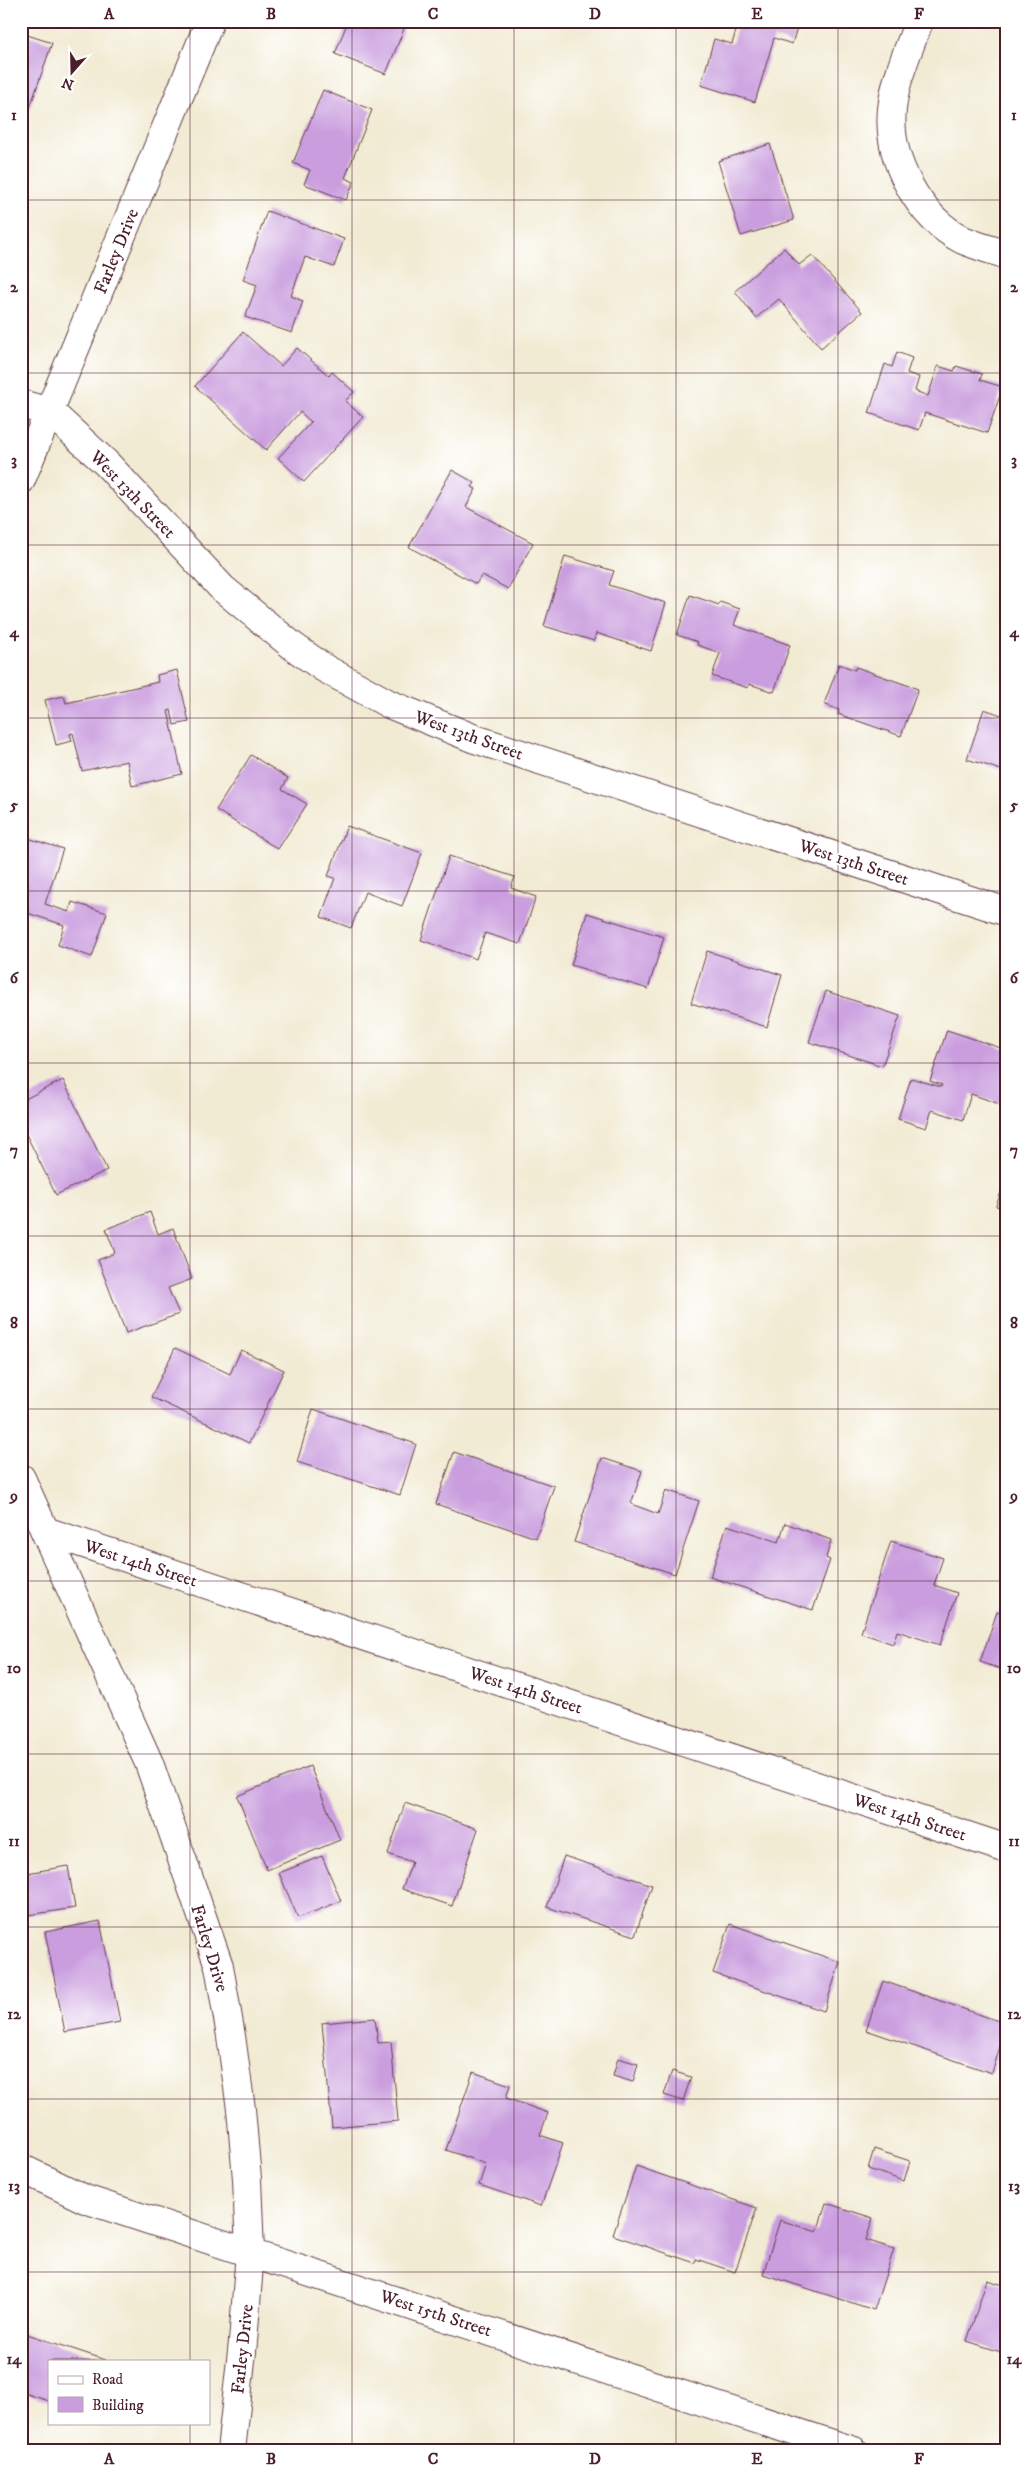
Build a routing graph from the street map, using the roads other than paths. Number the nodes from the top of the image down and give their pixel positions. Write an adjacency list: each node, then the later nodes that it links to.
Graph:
1 (210, 21): 5 (street, Farley Drive)
2 (918, 21): 3 (street)
3 (1007, 254)
4 (21, 404): 5 (street, West 13th Street)
5 (49, 412): 6 (street, Farley Drive); 7 (street, West 13th Street)
6 (21, 480)
7 (1007, 912)
8 (21, 1478): 9 (street, Farley Drive)
9 (45, 1531): 10 (street, West 14th Street); 12 (street, Farley Drive)
10 (1007, 1849)
11 (21, 2168): 12 (street, West 15th Street)
12 (250, 2252): 13 (street, Farley Drive); 14 (street, West 15th Street)
13 (231, 2451)
14 (854, 2451)

